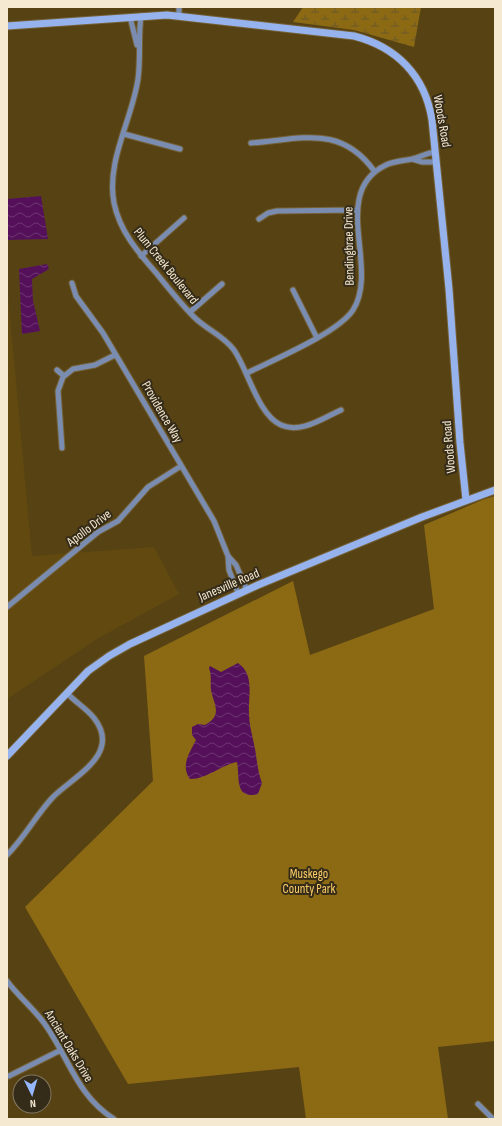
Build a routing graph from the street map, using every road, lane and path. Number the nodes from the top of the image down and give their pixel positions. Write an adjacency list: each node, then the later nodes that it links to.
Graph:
1 (179, 7): 3 (street)
2 (140, 16): 3 (street, Woods Road); 4 (street, Woods Road); 6 (street, Plum Creek Boulevard)
3 (179, 16): 10 (street, Woods Road)
4 (130, 17): 5 (street, Woods Road); 6 (street, Plum Creek Boulevard)
5 (7, 26)
6 (138, 49): 7 (street, Plum Creek Boulevard)
7 (124, 134): 9 (street); 17 (street, Plum Creek Boulevard)
8 (251, 143): 13 (street)
9 (180, 149)
10 (435, 152): 11 (street, Bendingbrae Drive); 12 (street, Woods Road)
11 (412, 159): 12 (street, Bendingbrae Drive); 13 (street, Bendingbrae Drive)
12 (436, 162): 31 (street, Woods Road)
13 (375, 172): 14 (street, Bendingbrae Drive)
14 (357, 210): 16 (street); 22 (street, Bendingbrae Drive)
15 (184, 218): 17 (street)
16 (259, 219)
17 (141, 256): 21 (street, Plum Creek Boulevard)
18 (72, 283): 23 (street, Providence Way)
19 (222, 284): 21 (street)
20 (293, 290): 22 (street)
21 (190, 312): 25 (street, Plum Creek Boulevard)
22 (317, 338): 25 (street, Bendingbrae Drive)
23 (115, 355): 26 (street); 29 (street, Providence Way)
24 (56, 370): 26 (street)
25 (247, 373): 27 (street, Plum Creek Boulevard)
26 (64, 376): 28 (street)
27 (341, 410)
28 (62, 448)
29 (181, 466): 32 (street, Providence Way); 35 (street, Apollo Drive)
30 (495, 490): 31 (street, Janesville Road)
31 (466, 500): 33 (street, Janesville Road)
32 (228, 556): 33 (street, Providence Way); 34 (street, Providence Way)
33 (247, 590): 34 (street, Janesville Road)
34 (238, 593): 36 (street, Janesville Road)
35 (7, 607)
36 (67, 693): 37 (street, Janesville Road); 38 (street)
37 (7, 756)
38 (7, 854)
39 (8, 985): 40 (street, Ancient Oaks Drive)
40 (61, 1050): 41 (street); 43 (street, Ancient Oaks Drive)
41 (9, 1076)
42 (478, 1104): 44 (street)
43 (114, 1119)
44 (493, 1119)

